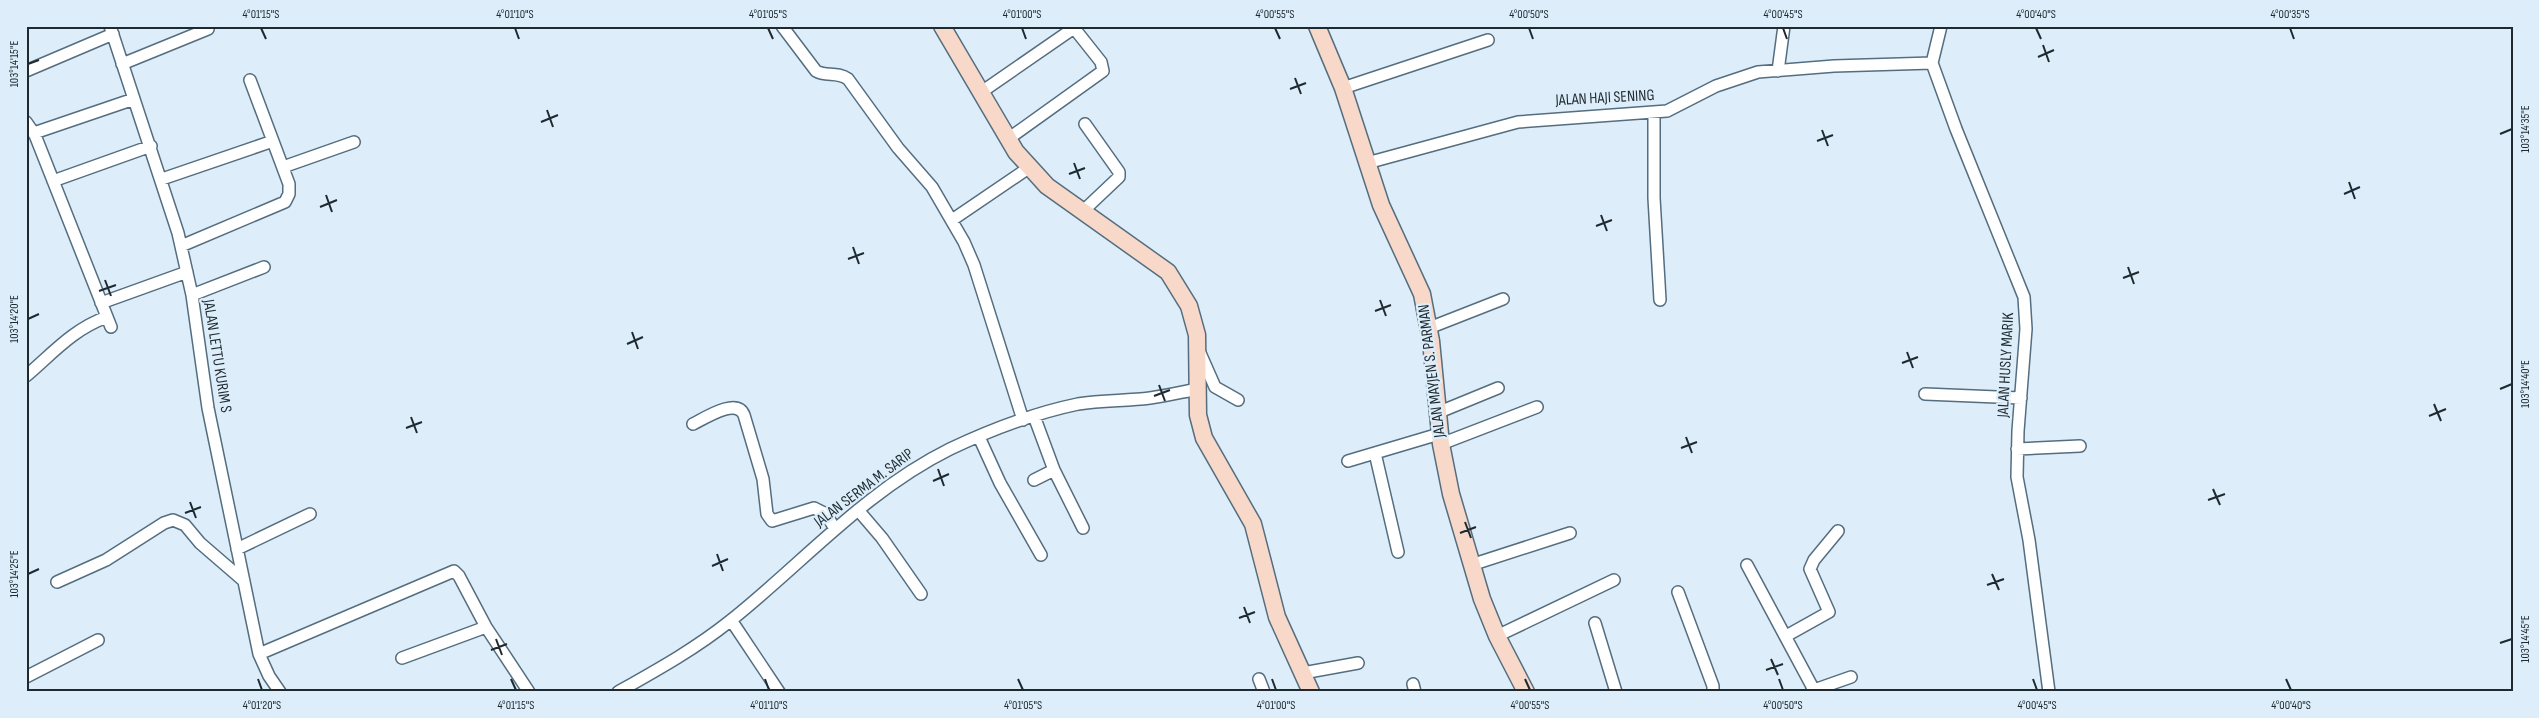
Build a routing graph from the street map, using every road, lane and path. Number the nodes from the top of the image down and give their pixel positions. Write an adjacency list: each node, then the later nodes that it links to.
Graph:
1 (782, 26): 32 (street)
2 (942, 26): 16 (street)
3 (1317, 26): 15 (street, JALAN MAYJEN S. PARMAN)
4 (1784, 26): 13 (street)
5 (1941, 26): 10 (street)
6 (1075, 27): 16 (street); 22 (street)
7 (208, 29): 11 (street)
8 (111, 30): 11 (street, JALAN LETTU KURIM S); 12 (street)
9 (1488, 40): 15 (street)
10 (1932, 62): 13 (street, JALAN HAJI SENING); 46 (street, JALAN HUSLY MARIK)
11 (122, 64): 17 (street, JALAN LETTU KURIM S)
12 (26, 71)
13 (1778, 71): 18 (street, JALAN HAJI SENING)
14 (250, 80): 23 (street)
15 (1343, 88): 26 (street, JALAN MAYJEN S. PARMAN)
16 (980, 92): 22 (street)
17 (134, 99): 21 (street); 25 (street, JALAN LETTU KURIM S)
18 (1654, 112): 26 (street, JALAN HAJI SENING); 38 (street)
19 (26, 122): 21 (street)
20 (1085, 124): 31 (street)
21 (35, 135): 30 (street)
22 (1008, 139): 28 (street)
23 (273, 141): 27 (street); 29 (street)
24 (354, 142): 27 (street)
25 (150, 146): 29 (street, JALAN LETTU KURIM S); 30 (street)
26 (1366, 163): 40 (street, JALAN MAYJEN S. PARMAN)
27 (283, 167): 33 (street)
28 (1030, 167): 31 (street); 32 (street)
29 (162, 179): 33 (street, JALAN LETTU KURIM S)
30 (53, 181): 39 (street)
31 (1082, 212): 41 (street)
32 (952, 220): 50 (street)
33 (181, 246): 35 (street, JALAN LETTU KURIM S)
34 (264, 267): 36 (street)
35 (186, 272): 36 (street, JALAN LETTU KURIM S); 39 (street)
36 (192, 295): 66 (street, JALAN LETTU KURIM S)
37 (1503, 299): 40 (street)
38 (1660, 300)
39 (101, 303): 42 (street)
40 (1429, 328): 49 (street, JALAN MAYJEN S. PARMAN)
41 (1197, 347): 44 (street); 47 (street)
42 (26, 376)
43 (1498, 388): 49 (street)
44 (1198, 389): 50 (street, JALAN SERMA M. SARIP); 85 (street)
45 (1925, 394): 46 (street)
46 (2021, 398): 55 (street, JALAN HUSLY MARIK)
47 (1238, 400)
48 (1537, 407): 53 (street)
49 (1437, 414): 53 (street, JALAN MAYJEN S. PARMAN)
50 (1029, 418): 52 (street, JALAN SERMA M. SARIP); 58 (street)
51 (693, 424): 63 (street)
52 (979, 437): 60 (street, JALAN SERMA M. SARIP); 68 (street)
53 (1440, 439): 56 (street); 69 (street, JALAN MAYJEN S. PARMAN)
54 (2080, 446): 55 (street)
55 (2017, 449): 99 (street, JALAN HUSLY MARIK)
56 (1375, 453): 57 (street); 67 (street)
57 (1348, 461)
58 (1054, 470): 59 (street); 62 (street)
59 (1034, 480)
60 (858, 510): 63 (street, JALAN SERMA M. SARIP); 75 (street)
61 (310, 514): 66 (street)
62 (1083, 528)
63 (835, 529): 76 (street, JALAN SERMA M. SARIP)
64 (1838, 531): 80 (street)
65 (1570, 533): 69 (street)
66 (237, 550): 72 (street, JALAN LETTU KURIM S)
67 (1398, 552)
68 (1041, 554)
69 (1472, 565): 79 (street, JALAN MAYJEN S. PARMAN)
70 (1747, 565): 80 (street)
71 (1614, 580): 79 (street)
72 (244, 581): 73 (street); 82 (street, JALAN LETTU KURIM S)
73 (57, 582)
74 (1678, 592): 98 (street)
75 (921, 594)
76 (731, 620): 92 (street, JALAN SERMA M. SARIP); 93 (street)
77 (1595, 623): 97 (street)
78 (486, 627): 82 (street); 83 (street); 91 (street)
79 (1498, 636): 96 (street, JALAN MAYJEN S. PARMAN)
80 (1786, 636): 89 (street)
81 (98, 640): 86 (street)
82 (259, 654): 90 (street, JALAN LETTU KURIM S)
83 (402, 658)
84 (1358, 663): 85 (street)
85 (1303, 673): 95 (street)
86 (26, 677)
87 (1851, 677): 89 (street)
88 (1259, 680): 94 (street)
89 (1812, 691)
90 (280, 692)
91 (529, 692)
92 (618, 692)
93 (779, 692)
94 (1264, 692)
95 (1311, 692)
96 (1526, 692)
97 (1616, 692)
98 (1713, 692)
99 (2049, 692)

